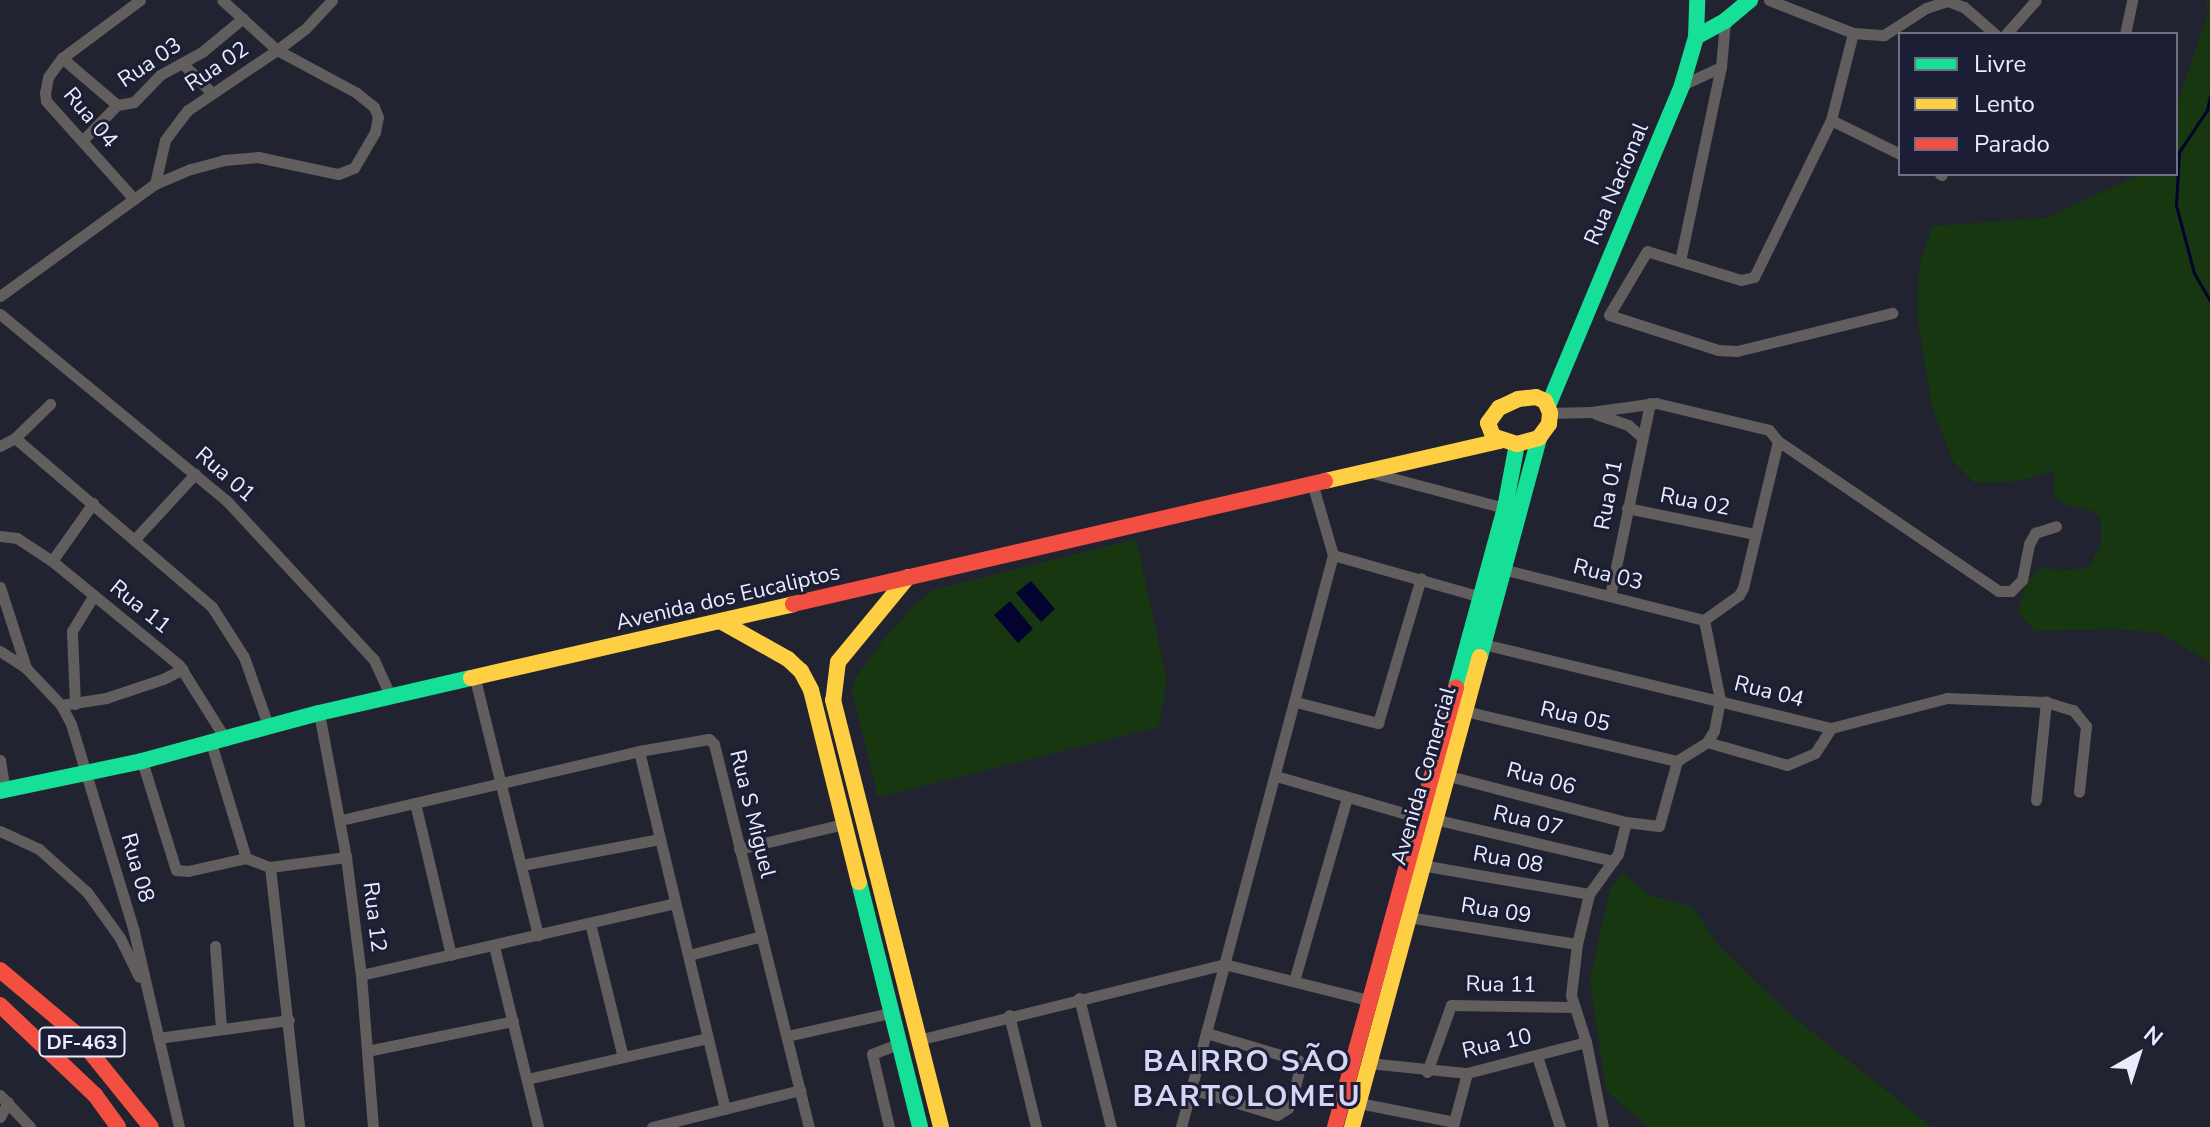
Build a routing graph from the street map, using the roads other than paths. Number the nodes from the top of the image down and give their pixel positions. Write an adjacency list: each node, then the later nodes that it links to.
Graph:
1 (140, 0): 19 (street, Rua 04)
2 (222, 0): 11 (street)
3 (332, 0): 18 (street, Rua 02)
4 (1697, 0): 17 (street, Rua Nacional)
5 (1750, 0): 12 (street)
6 (1769, 0): 16 (street)
7 (2036, 0): 14 (street)
8 (2132, 0): 15 (street)
9 (1949, 1): 10 (street); 13 (street)
10 (1928, 4): 16 (street)
11 (243, 18): 18 (street); 20 (street, Rua 03)
12 (1725, 21): 17 (street); 21 (street)
13 (1991, 32)
14 (2008, 32)
15 (2125, 32)
16 (1853, 33): 25 (street)
17 (1696, 37): 22 (street, Rua Nacional)
18 (277, 50): 23 (street, Rua 02); 28 (street)
19 (62, 58): 24 (street); 26 (street, Rua 04)
20 (183, 64): 23 (street); 24 (street, Rua 03)
21 (1721, 67): 22 (street); 30 (street)
22 (1682, 85): 36 (street, Rua Nacional)
23 (212, 93): 28 (street, Rua 02)
24 (117, 105): 26 (street, Rua 03)
25 (1831, 120): 27 (street); 30 (street)
26 (82, 141): 29 (street, Rua 04)
27 (1898, 153)
28 (155, 184): 29 (street)
29 (134, 199): 31 (street)
30 (1680, 261): 32 (street)
31 (0, 296)
32 (1892, 313)
33 (0, 314): 48 (street, Rua 01)
34 (1650, 403): 37 (street); 39 (street, Rua 01); 43 (street)
35 (50, 404): 40 (street)
36 (1545, 405): 37 (street); 38 (street); 41 (street)
37 (1591, 412): 39 (street)
38 (1488, 423): 42 (street); 46 (street)
39 (1641, 436): 52 (street, Rua 01)
40 (15, 438): 45 (street); 50 (street)
41 (1539, 438): 44 (street); 59 (street, Avenida Comercial)
42 (1500, 441): 44 (street); 46 (street, Avenida dos Eucaliptos)
43 (1778, 441): 53 (street); 54 (street)
44 (1517, 444): 51 (street, Avenida Comercial)
45 (0, 446)
46 (1466, 448): 47 (street, Avenida dos Eucaliptos)
47 (1369, 471): 49 (street, Avenida dos Eucaliptos); 51 (street)
48 (195, 474): 56 (street); 73 (street, Rua 01)
49 (1313, 486): 57 (street); 60 (street, Avenida dos Eucaliptos)
50 (93, 503): 56 (street); 58 (street)
51 (1505, 508): 65 (street, Avenida Comercial)
52 (1627, 508): 54 (street, Rua 02); 64 (street, Rua 01)
53 (2056, 526)
54 (1755, 534): 66 (street)
55 (0, 536): 58 (street, Rua 11)
56 (134, 540): 81 (street)
57 (1333, 555): 61 (street); 75 (street)
58 (52, 561): 63 (street, Rua 11)
59 (1502, 569): 64 (street, Rua 03); 68 (street, Avenida Comercial)
60 (908, 577): 67 (street, Avenida dos Eucaliptos); 83 (street)
61 (1421, 578): 65 (street); 75 (street)
62 (0, 587): 70 (street)
63 (94, 595): 71 (street, Rua 11); 77 (street)
64 (1610, 596): 66 (street, Rua 03)
65 (1481, 597): 97 (street, Avenida Comercial)
66 (1704, 620): 74 (street)
67 (722, 622): 72 (street, Avenida dos Eucaliptos); 84 (street)
68 (1483, 644): 74 (street, Rua 04); 79 (street, Avenida Comercial)
69 (0, 651): 70 (street, Rua 08)
70 (26, 668): 78 (street, Rua 08)
71 (183, 669): 77 (street); 85 (street, Rua 11)
72 (475, 679): 73 (street, Avenida dos Eucaliptos); 94 (street)
73 (391, 697): 80 (street, Avenida dos Eucaliptos)
74 (1720, 700): 82 (street, Rua 04); 86 (street)
75 (1296, 702): 93 (street)
76 (2046, 702): 82 (street, Rua 04); 96 (street); 99 (street)
77 (75, 704): 78 (street)
78 (61, 705): 91 (street, Rua 08)
79 (1465, 711): 90 (street, Rua 05); 92 (street, Avenida Comercial)
80 (319, 713): 81 (street, Avenida dos Eucaliptos); 102 (street, Rua 12)
81 (269, 728): 85 (street, Avenida dos Eucaliptos)
82 (1831, 728): 86 (street)
83 (841, 736): 84 (street); 143 (street)
84 (823, 740): 104 (street)
85 (218, 742): 89 (street, Avenida dos Eucaliptos); 110 (street, Rua 11)
86 (1707, 742): 90 (street)
87 (639, 751): 94 (street, Rua S Miguel); 106 (street); 108 (street, Rua S Miguel)
88 (0, 760): 95 (street)
89 (142, 761): 91 (street, Avenida dos Eucaliptos); 110 (street)
90 (1677, 761): 103 (street, Rua 06)
91 (89, 773): 95 (street, Avenida dos Eucaliptos); 119 (street, Rua 08)
92 (1445, 775): 97 (street, Avenida Comercial); 103 (street, Rua 06)
93 (1276, 776): 98 (street, Rua 07); 128 (street)
94 (501, 783): 100 (street, Rua S Miguel); 112 (street)
95 (3, 790)
96 (2079, 792)
97 (1434, 796): 101 (street, Avenida Comercial)
98 (1347, 797): 101 (street, Rua 07); 131 (street)
99 (2036, 800)
100 (415, 803): 102 (street, Rua S Miguel); 126 (street)
101 (1427, 819): 107 (street, Avenida Comercial); 111 (street, Rua 07)
102 (341, 820): 109 (street, Rua 12)
103 (1626, 822): 111 (street)
104 (844, 824): 108 (street); 137 (street)
105 (0, 831): 122 (street)
106 (660, 839): 112 (street); 116 (street)
107 (1420, 845): 113 (street, Avenida Comercial); 134 (street, Avenida Comercial)
108 (739, 849): 121 (street, Rua S Miguel)
109 (346, 857): 114 (street); 130 (street, Rua 12)
110 (246, 858): 114 (street)
111 (1613, 861): 115 (street)
112 (522, 865): 120 (street)
113 (1421, 865): 115 (street, Rua 08); 117 (street, Avenida Comercial)
114 (270, 867): 139 (street)
115 (1589, 894): 123 (street)
116 (675, 903): 118 (street); 127 (street)
117 (1408, 917): 123 (street, Rua 09); 154 (street, Avenida Comercial)
118 (590, 923): 120 (street); 153 (street)
119 (134, 932): 122 (street); 132 (street, Rua 08)
120 (538, 935): 125 (street)
121 (762, 936): 127 (street); 145 (street, Rua S Miguel)
122 (120, 938): 132 (street)
123 (1577, 944): 136 (street)
124 (215, 946): 141 (street)
125 (494, 946): 126 (street); 140 (street)
126 (451, 955): 130 (street)
127 (689, 955): 148 (street)
128 (1224, 964): 131 (street); 133 (street); 144 (street)
129 (0, 970): 142 (street, DF-463)
130 (361, 975): 151 (street, Rua 12)
131 (1294, 981): 134 (street)
132 (146, 990): 147 (street, Rua 08)
133 (1079, 998): 138 (street); 178 (street)
134 (1368, 1000): 180 (street, Avenida Comercial)
135 (0, 1005): 150 (street, DF-463)
136 (1574, 1007): 149 (street); 155 (street, Rua 11)
137 (890, 1013): 145 (street); 146 (street)
138 (1009, 1015): 143 (street); 177 (street)
139 (289, 1020): 141 (street); 169 (street)
140 (513, 1021): 151 (street); 157 (street)
141 (221, 1028): 147 (street)
142 (74, 1032): 150 (street); 164 (street, DF-463)
143 (916, 1032): 146 (street); 176 (street)
144 (1206, 1033): 158 (street); 158 (street)
145 (787, 1036): 159 (street, Rua S Miguel)
146 (896, 1037): 174 (street); 175 (street)
147 (158, 1038): 165 (street, Rua 08)
148 (707, 1038): 153 (street); 162 (street)
149 (1586, 1042): 152 (street, Rua 10); 183 (street)
150 (51, 1050): 168 (street, DF-463)
151 (367, 1051): 170 (street, Rua 12)
152 (1537, 1056): 156 (street, Rua 10); 182 (street)
153 (623, 1057): 157 (street)
154 (1368, 1063): 155 (street, Rua 10); 161 (street, Avenida Comercial)
155 (1427, 1072): 156 (street, Rua 10)
156 (1467, 1073): 166 (street)
157 (527, 1079): 171 (street)
158 (1191, 1089): 179 (street)
159 (800, 1090): 162 (street); 173 (street, Rua S Miguel)
160 (4, 1098): 163 (street); 167 (street)
161 (1359, 1103): 166 (street); 181 (street, Avenida Comercial)
162 (725, 1109): 172 (street)
163 (0, 1117)
164 (151, 1125)
165 (177, 1125)
166 (1453, 1125)
167 (30, 1127)
168 (118, 1127)
169 (299, 1127)
170 (373, 1127)
171 (538, 1127)
172 (652, 1127)
173 (809, 1127)
174 (889, 1127)
175 (920, 1127)
176 (941, 1127)
177 (1036, 1127)
178 (1111, 1127)
179 (1181, 1127)
180 (1335, 1127)
181 (1352, 1127)
182 (1560, 1127)
183 (1603, 1127)

